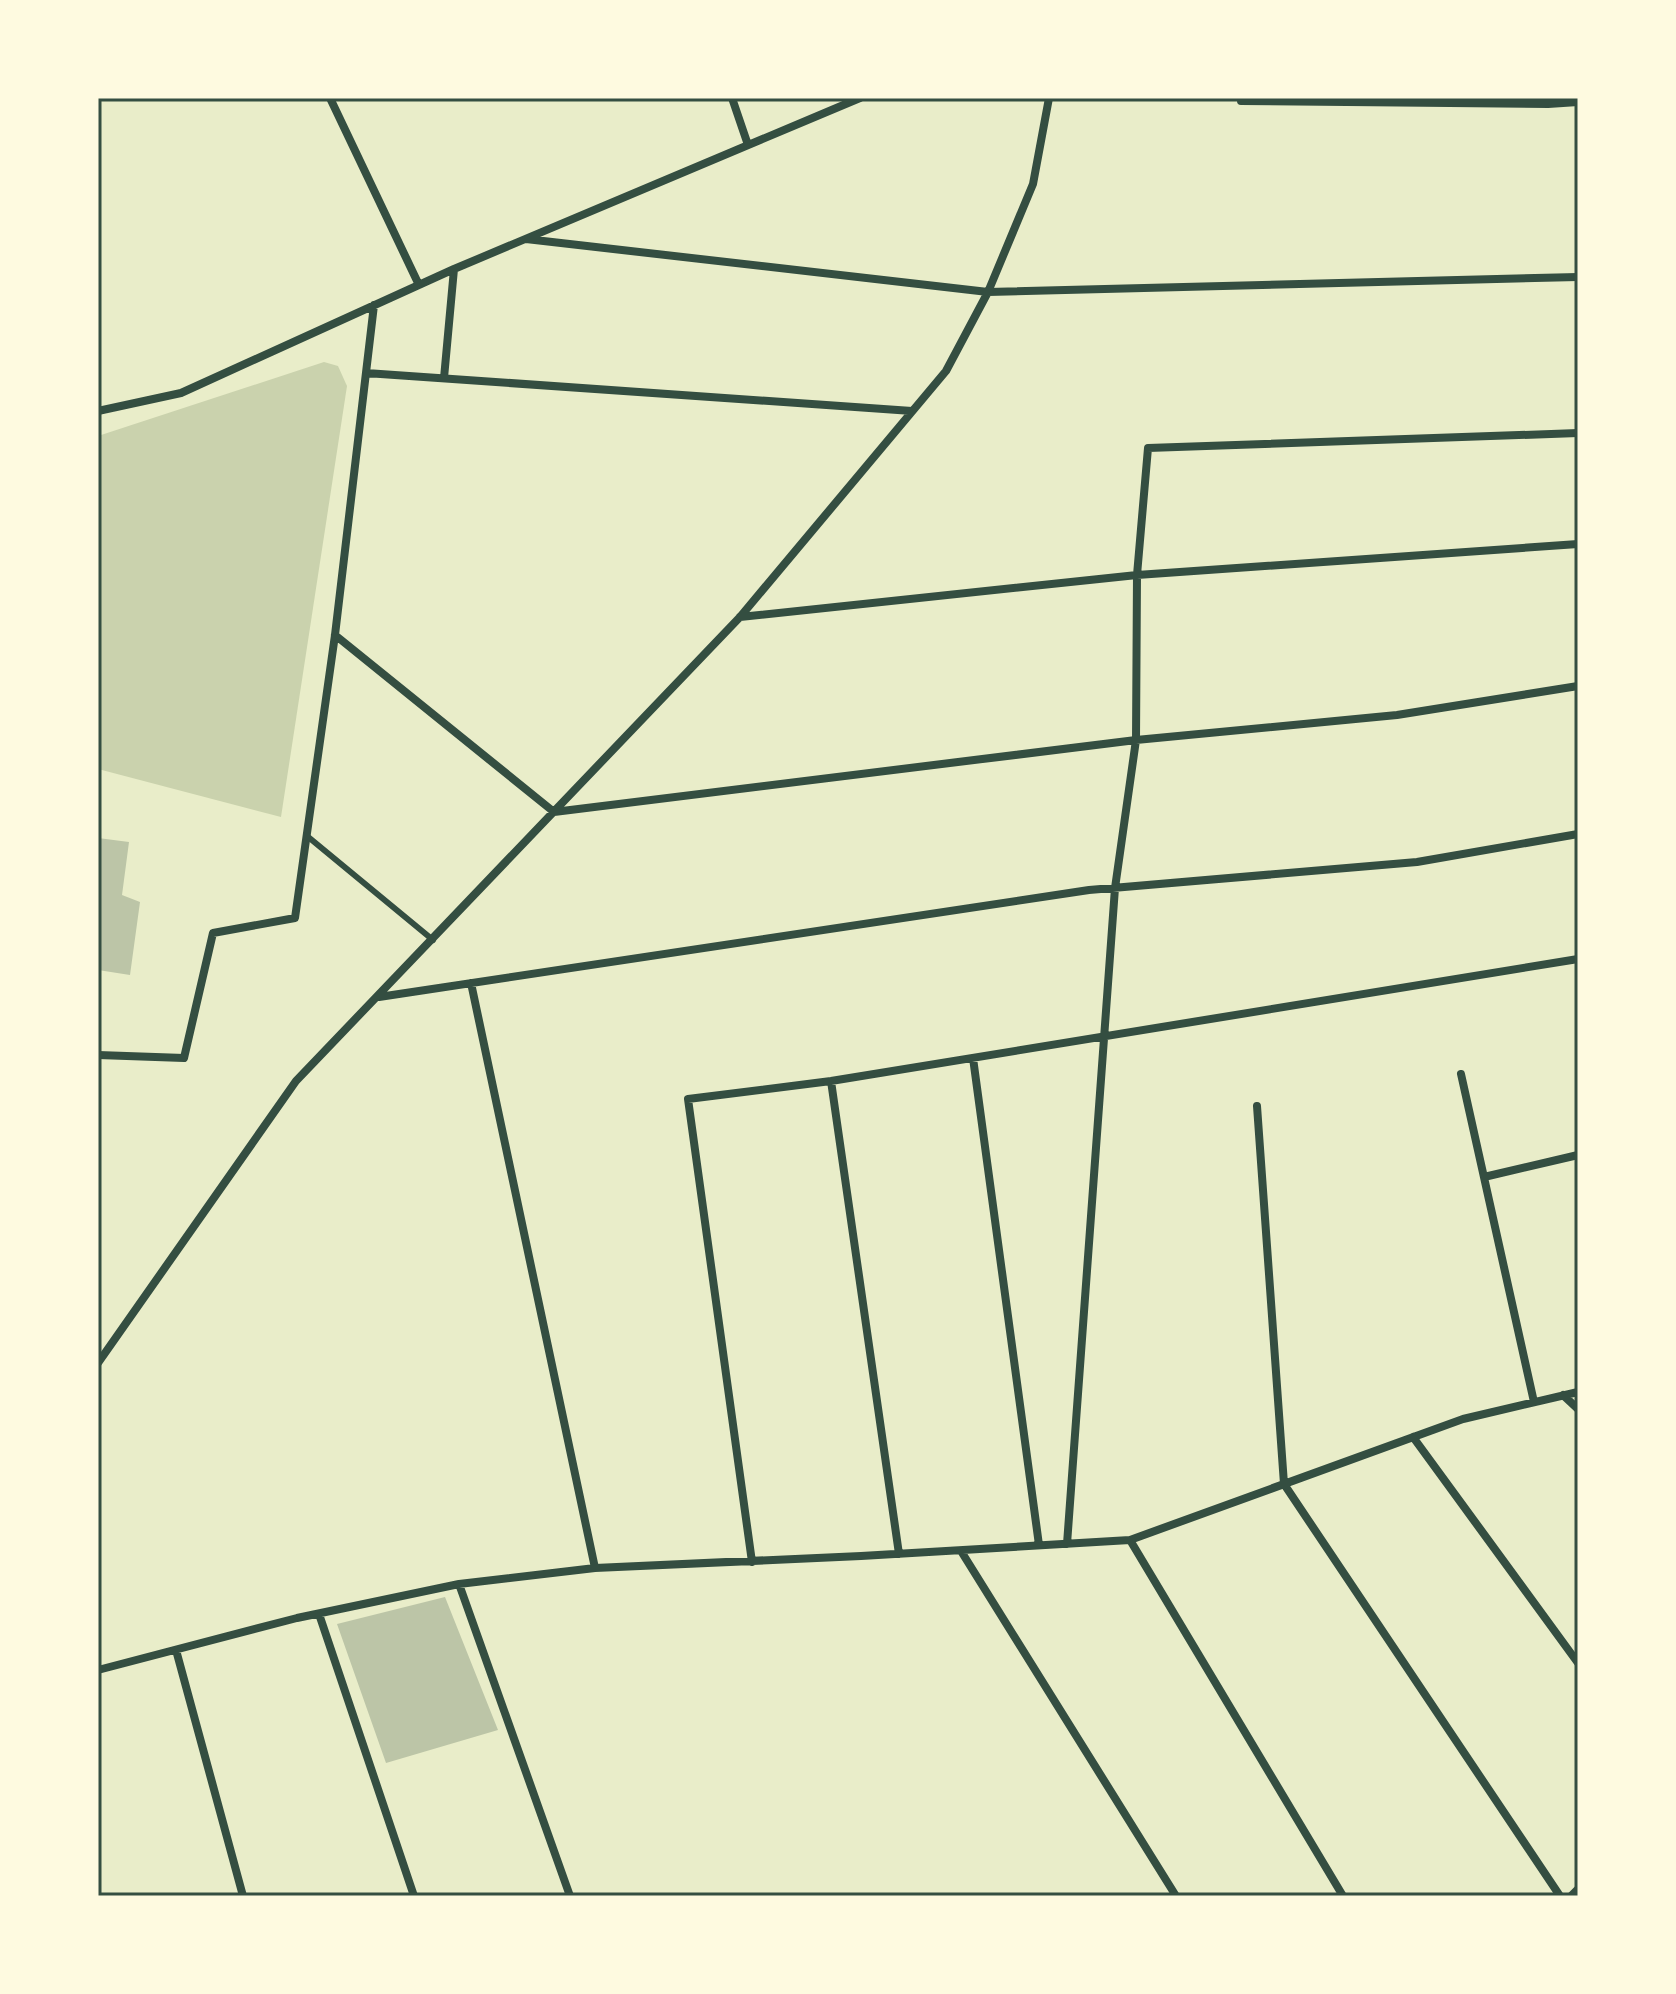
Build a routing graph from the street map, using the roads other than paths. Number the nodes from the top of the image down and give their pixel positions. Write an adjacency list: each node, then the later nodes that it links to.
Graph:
1 (330, 98): 11 (street)
2 (732, 98): 7 (street)
3 (860, 98): 7 (street)
4 (1049, 98): 12 (street)
5 (1241, 98): 6 (street)
6 (1578, 102)
7 (748, 145): 8 (street)
8 (526, 239): 9 (street); 12 (street)
9 (454, 269): 11 (street); 15 (street)
10 (1578, 277): 12 (street)
11 (419, 285): 13 (street)
12 (988, 292): 17 (street)
13 (374, 305): 14 (street); 16 (street)
14 (366, 373): 15 (street); 22 (street)
15 (444, 378): 17 (street)
16 (98, 411)
17 (912, 411): 21 (street)
18 (1578, 433): 20 (street)
19 (1578, 544): 20 (street)
20 (1137, 575): 21 (street); 24 (street)
21 (740, 617): 25 (street)
22 (335, 635): 25 (street); 27 (street)
23 (1578, 686): 24 (street)
24 (1136, 740): 25 (street); 28 (street)
25 (554, 812): 29 (street)
26 (1578, 834): 28 (street)
27 (307, 836): 29 (lane); 34 (street)
28 (1115, 888): 31 (street); 33 (street)
29 (433, 940): 32 (street)
30 (1578, 959): 33 (street)
31 (471, 983): 32 (street); 54 (street)
32 (379, 997): 41 (street)
33 (1104, 1037): 35 (street); 49 (street)
34 (98, 1055)
35 (973, 1058): 37 (street); 50 (street)
36 (1461, 1074): 40 (street)
37 (831, 1081): 52 (street); 53 (street)
38 (1257, 1106): 47 (street)
39 (1578, 1155): 40 (street)
40 (1484, 1177): 44 (street)
41 (98, 1363)
42 (1578, 1392): 43 (street)
43 (1563, 1395): 44 (street); 45 (street)
44 (1534, 1402): 46 (street)
45 (1578, 1409)
46 (1413, 1437): 47 (street); 58 (street)
47 (1284, 1484): 48 (street); 66 (street)
48 (1130, 1540): 49 (street); 65 (street)
49 (1067, 1544): 50 (street)
50 (1039, 1545): 51 (street)
51 (961, 1551): 52 (street); 61 (street)
52 (899, 1554): 53 (street)
53 (752, 1562): 54 (street)
54 (595, 1568): 55 (street)
55 (459, 1584): 56 (street); 64 (street)
56 (319, 1614): 57 (street); 63 (street)
57 (176, 1650): 59 (street); 62 (street)
58 (1578, 1663)
59 (98, 1670)
60 (1578, 1889): 67 (street)
61 (1172, 1895)
62 (243, 1896)
63 (414, 1896)
64 (570, 1896)
65 (1343, 1896)
66 (1560, 1896)
67 (1571, 1896)

